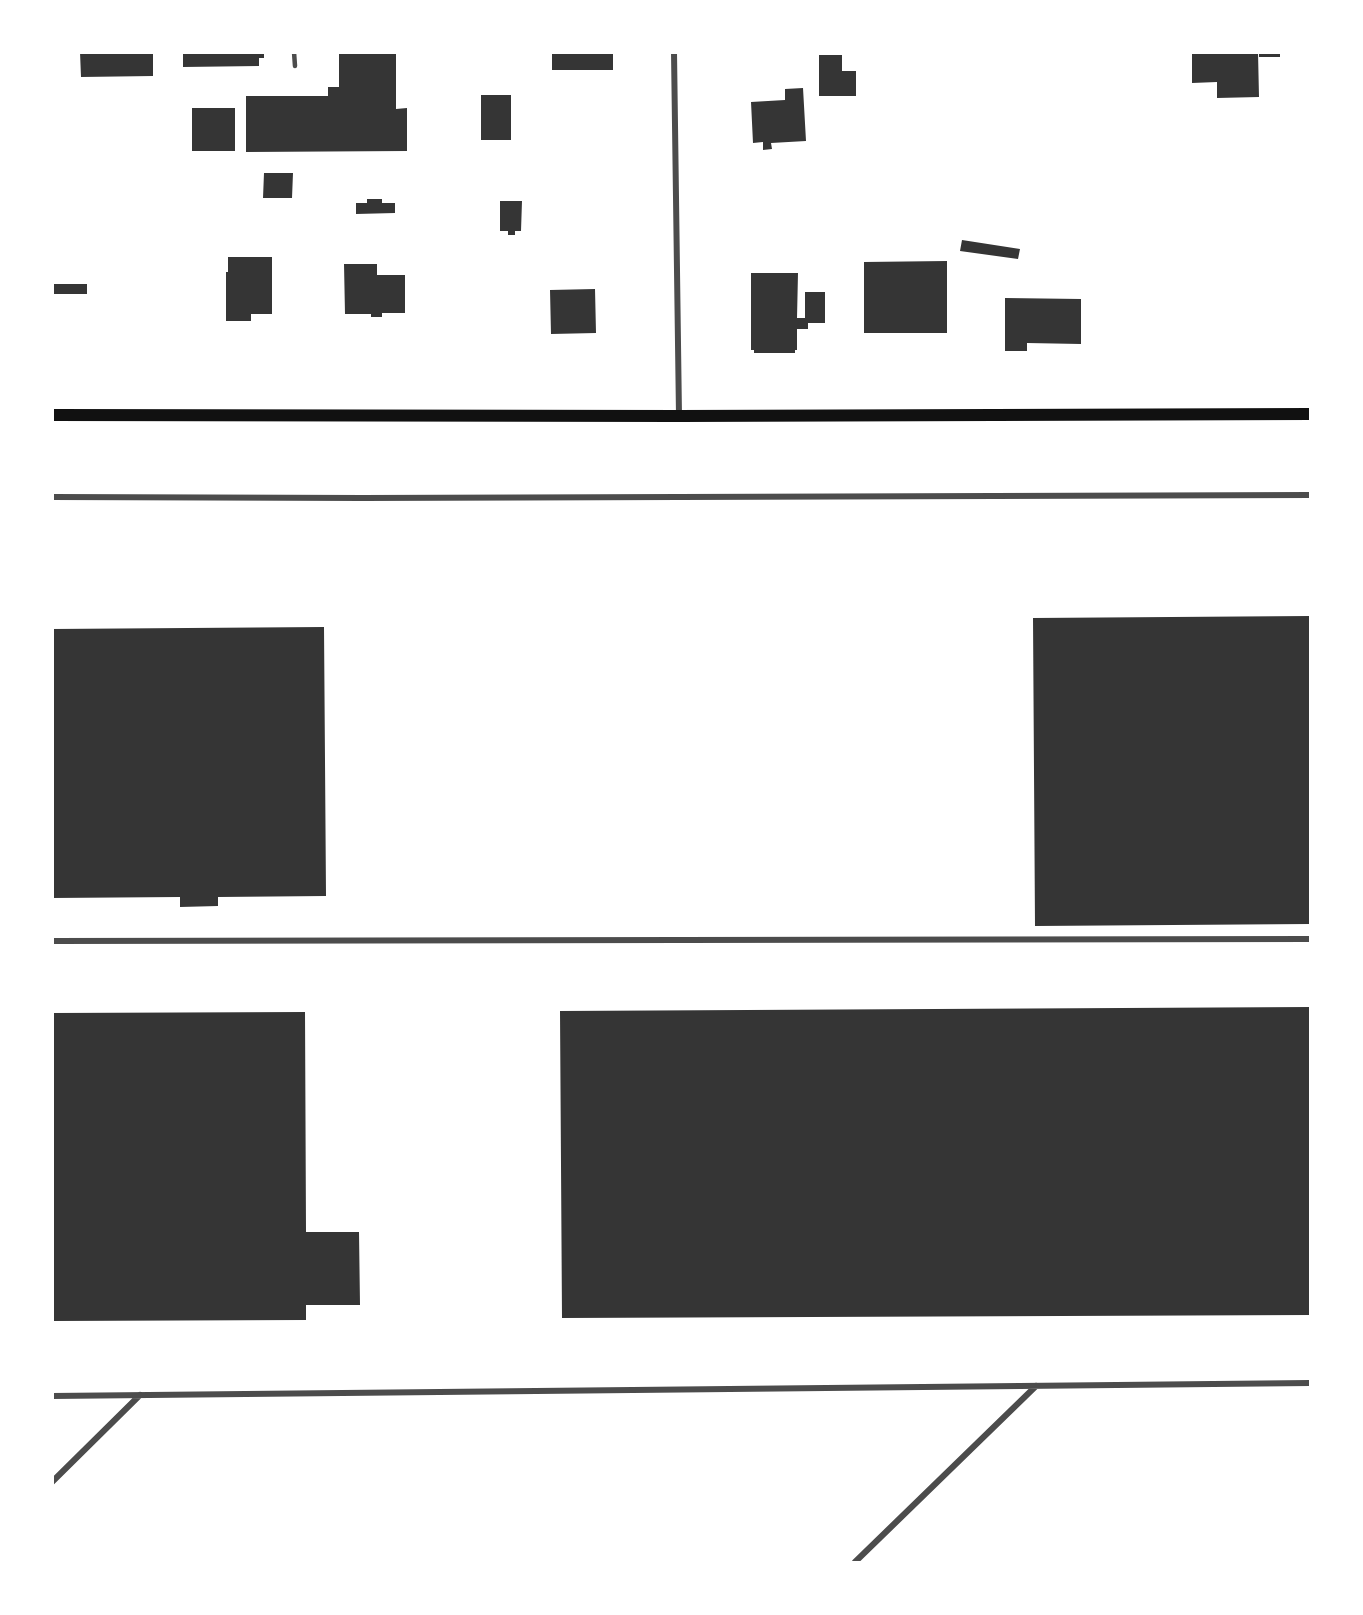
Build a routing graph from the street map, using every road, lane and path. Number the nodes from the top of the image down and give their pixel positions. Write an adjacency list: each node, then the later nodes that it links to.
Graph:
1 (294, 52): 3 (lane)
2 (674, 52): 6 (street)
3 (295, 66)
4 (1311, 414): 6 (main road)
5 (52, 415): 6 (main road)
6 (679, 416)
7 (1311, 495): 8 (street)
8 (52, 498)
9 (1311, 939): 10 (street)
10 (52, 941)
11 (1311, 1383): 12 (street)
12 (1036, 1386): 13 (street); 16 (street)
13 (140, 1395): 14 (street); 15 (street)
14 (52, 1396)
15 (52, 1482)
16 (855, 1563)

